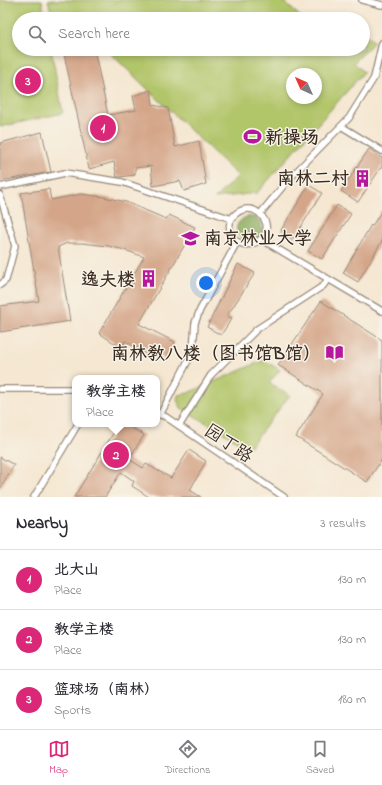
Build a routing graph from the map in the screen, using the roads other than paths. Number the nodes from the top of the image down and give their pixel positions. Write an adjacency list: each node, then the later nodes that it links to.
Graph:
1 (362, 0): 2 (lane)
2 (382, 5)
3 (382, 44): 4 (lane)
4 (341, 126): 5 (lane); 8 (lane)
5 (382, 151)
6 (0, 187): 9 (lane)
7 (0, 195): 13 (lane)
8 (260, 214): 9 (lane); 10 (lane)
9 (232, 219): 11 (lane)
10 (261, 239): 11 (lane); 12 (lane)
11 (237, 242): 17 (lane)
12 (328, 279): 14 (lane); 19 (lane)
13 (0, 285)
14 (382, 311)
15 (0, 389): 16 (lane)
16 (72, 389)
17 (160, 412)
18 (160, 414): 19 (lane, 园丁路)
19 (179, 426): 22 (lane, 园丁路)
20 (76, 427): 21 (lane)
21 (34, 497)
22 (284, 497)

